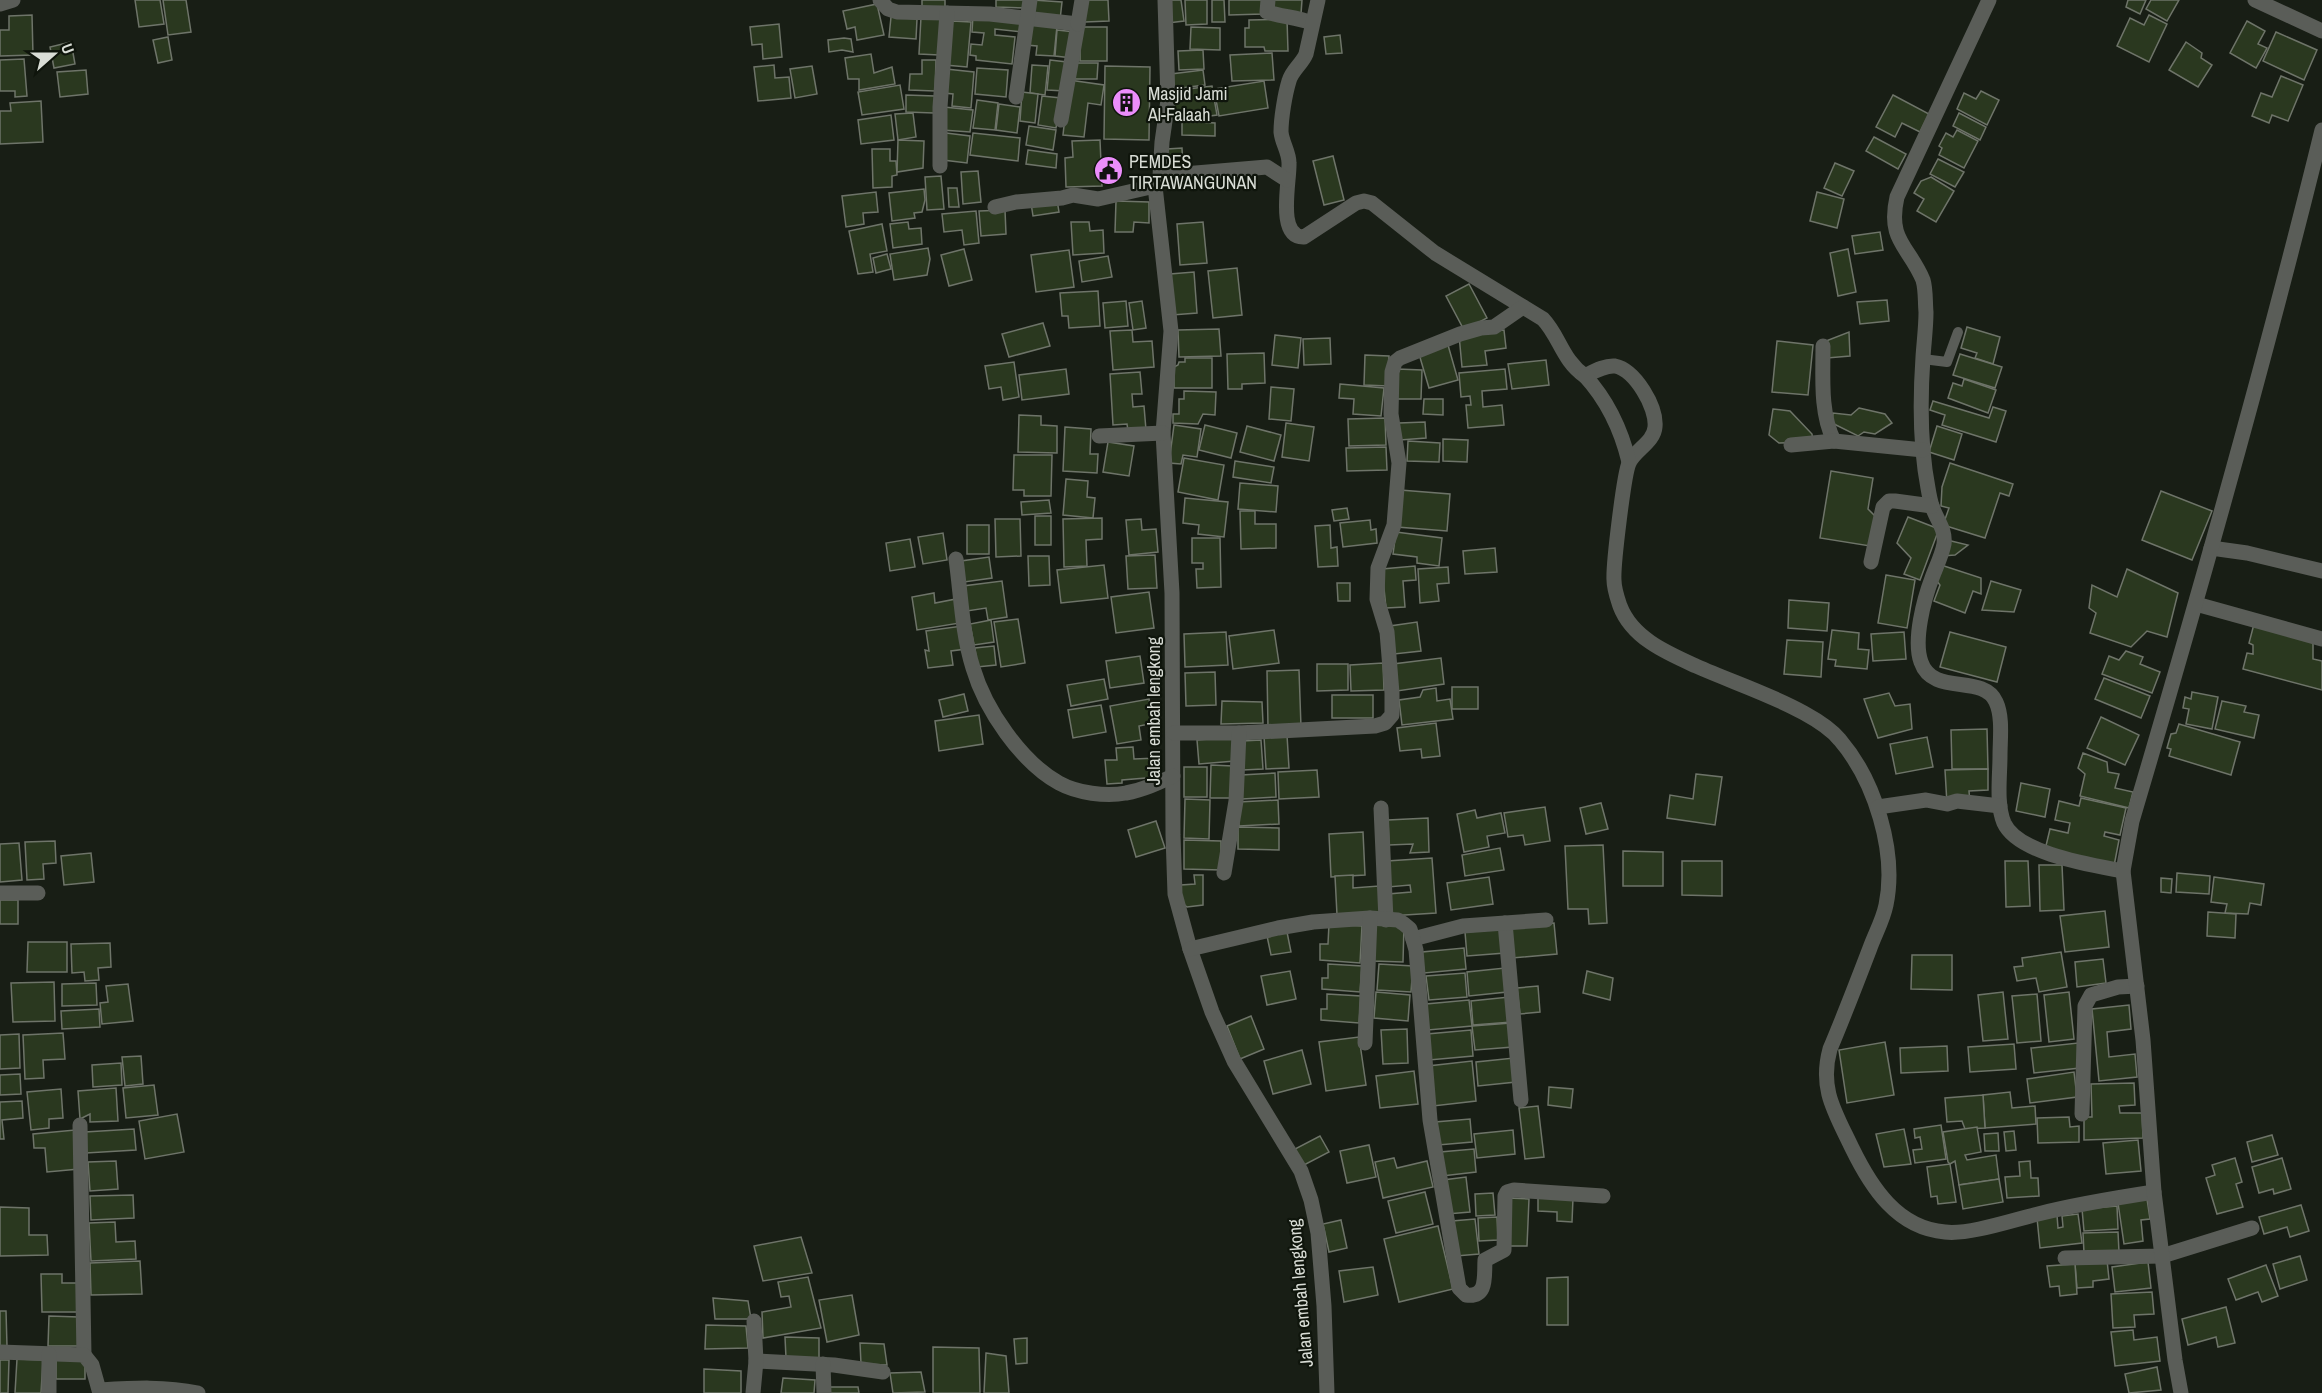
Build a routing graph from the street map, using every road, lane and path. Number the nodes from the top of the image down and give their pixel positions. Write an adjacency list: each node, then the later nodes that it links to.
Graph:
1 (14, 0): 10 (street)
2 (879, 0): 11 (street)
3 (1030, 0): 12 (street)
4 (1082, 0): 14 (street)
5 (1165, 0): 21 (street, Jalan embah lengkong)
6 (1268, 0): 13 (street)
7 (1318, 0): 13 (street)
8 (1989, 0): 26 (street)
9 (2255, 0): 15 (street)
10 (0, 4)
11 (947, 13): 12 (street); 19 (street)
12 (1028, 18): 14 (street); 16 (street)
13 (1312, 23): 20 (street)
14 (1078, 24): 17 (street)
15 (2322, 31)
16 (1016, 97)
17 (1061, 120)
18 (2322, 130): 35 (street)
19 (940, 166)
20 (1287, 180): 21 (street); 23 (street)
21 (1158, 181): 22 (street); 28 (street, Jalan embah lengkong)
22 (995, 207)
23 (1523, 307): 27 (street); 42 (street)
24 (1958, 332): 26 (lane)
25 (1823, 346): 30 (street)
26 (1923, 358): 32 (street)
27 (1585, 376): 33 (street); 33 (street)
28 (1163, 433): 29 (street); 41 (street, Jalan embah lengkong)
29 (1099, 436)
30 (1834, 441): 31 (street); 32 (street)
31 (1791, 445)
32 (1923, 450): 34 (street)
33 (1629, 462): 45 (street)
34 (1932, 506): 37 (street); 44 (street)
35 (2211, 548): 38 (street); 39 (street)
36 (956, 559): 43 (street)
37 (1871, 561)
38 (2322, 571)
39 (2196, 604): 40 (street); 47 (street)
40 (2322, 639)
41 (1174, 733): 42 (street); 43 (street, Jalan embah lengkong)
42 (1239, 733): 48 (street)
43 (1173, 776): 56 (street, Jalan embah lengkong)
44 (2000, 806): 45 (street); 47 (street)
45 (1878, 807): 62 (street)
46 (1381, 808): 52 (street)
47 (2123, 871): 57 (street)
48 (1224, 873)
49 (0, 893): 50 (street)
50 (38, 893)
51 (1370, 918): 52 (street); 56 (street); 58 (street)
52 (1386, 920): 55 (street)
53 (1546, 920): 54 (street)
54 (1505, 923): 55 (street); 59 (street)
55 (1413, 939): 63 (street)
56 (1190, 949): 79 (street, Jalan embah lengkong)
57 (2137, 986): 60 (street); 62 (street)
58 (1365, 1043)
59 (1521, 1101)
60 (2082, 1114)
61 (80, 1125): 70 (street)
62 (2154, 1192): 65 (street)
63 (1603, 1196)
64 (2252, 1228): 65 (street)
65 (2162, 1256): 66 (street); 80 (street)
66 (2065, 1258)
67 (754, 1321): 71 (street)
68 (0, 1352): 69 (street)
69 (49, 1354): 70 (street); 75 (street)
70 (84, 1355): 74 (street)
71 (756, 1361): 72 (street); 77 (street)
72 (823, 1364): 73 (street); 78 (street)
73 (883, 1372)
74 (99, 1392): 76 (street)
75 (49, 1393)
76 (198, 1393)
77 (753, 1393)
78 (824, 1393)
79 (1327, 1393)
80 (2181, 1393)

